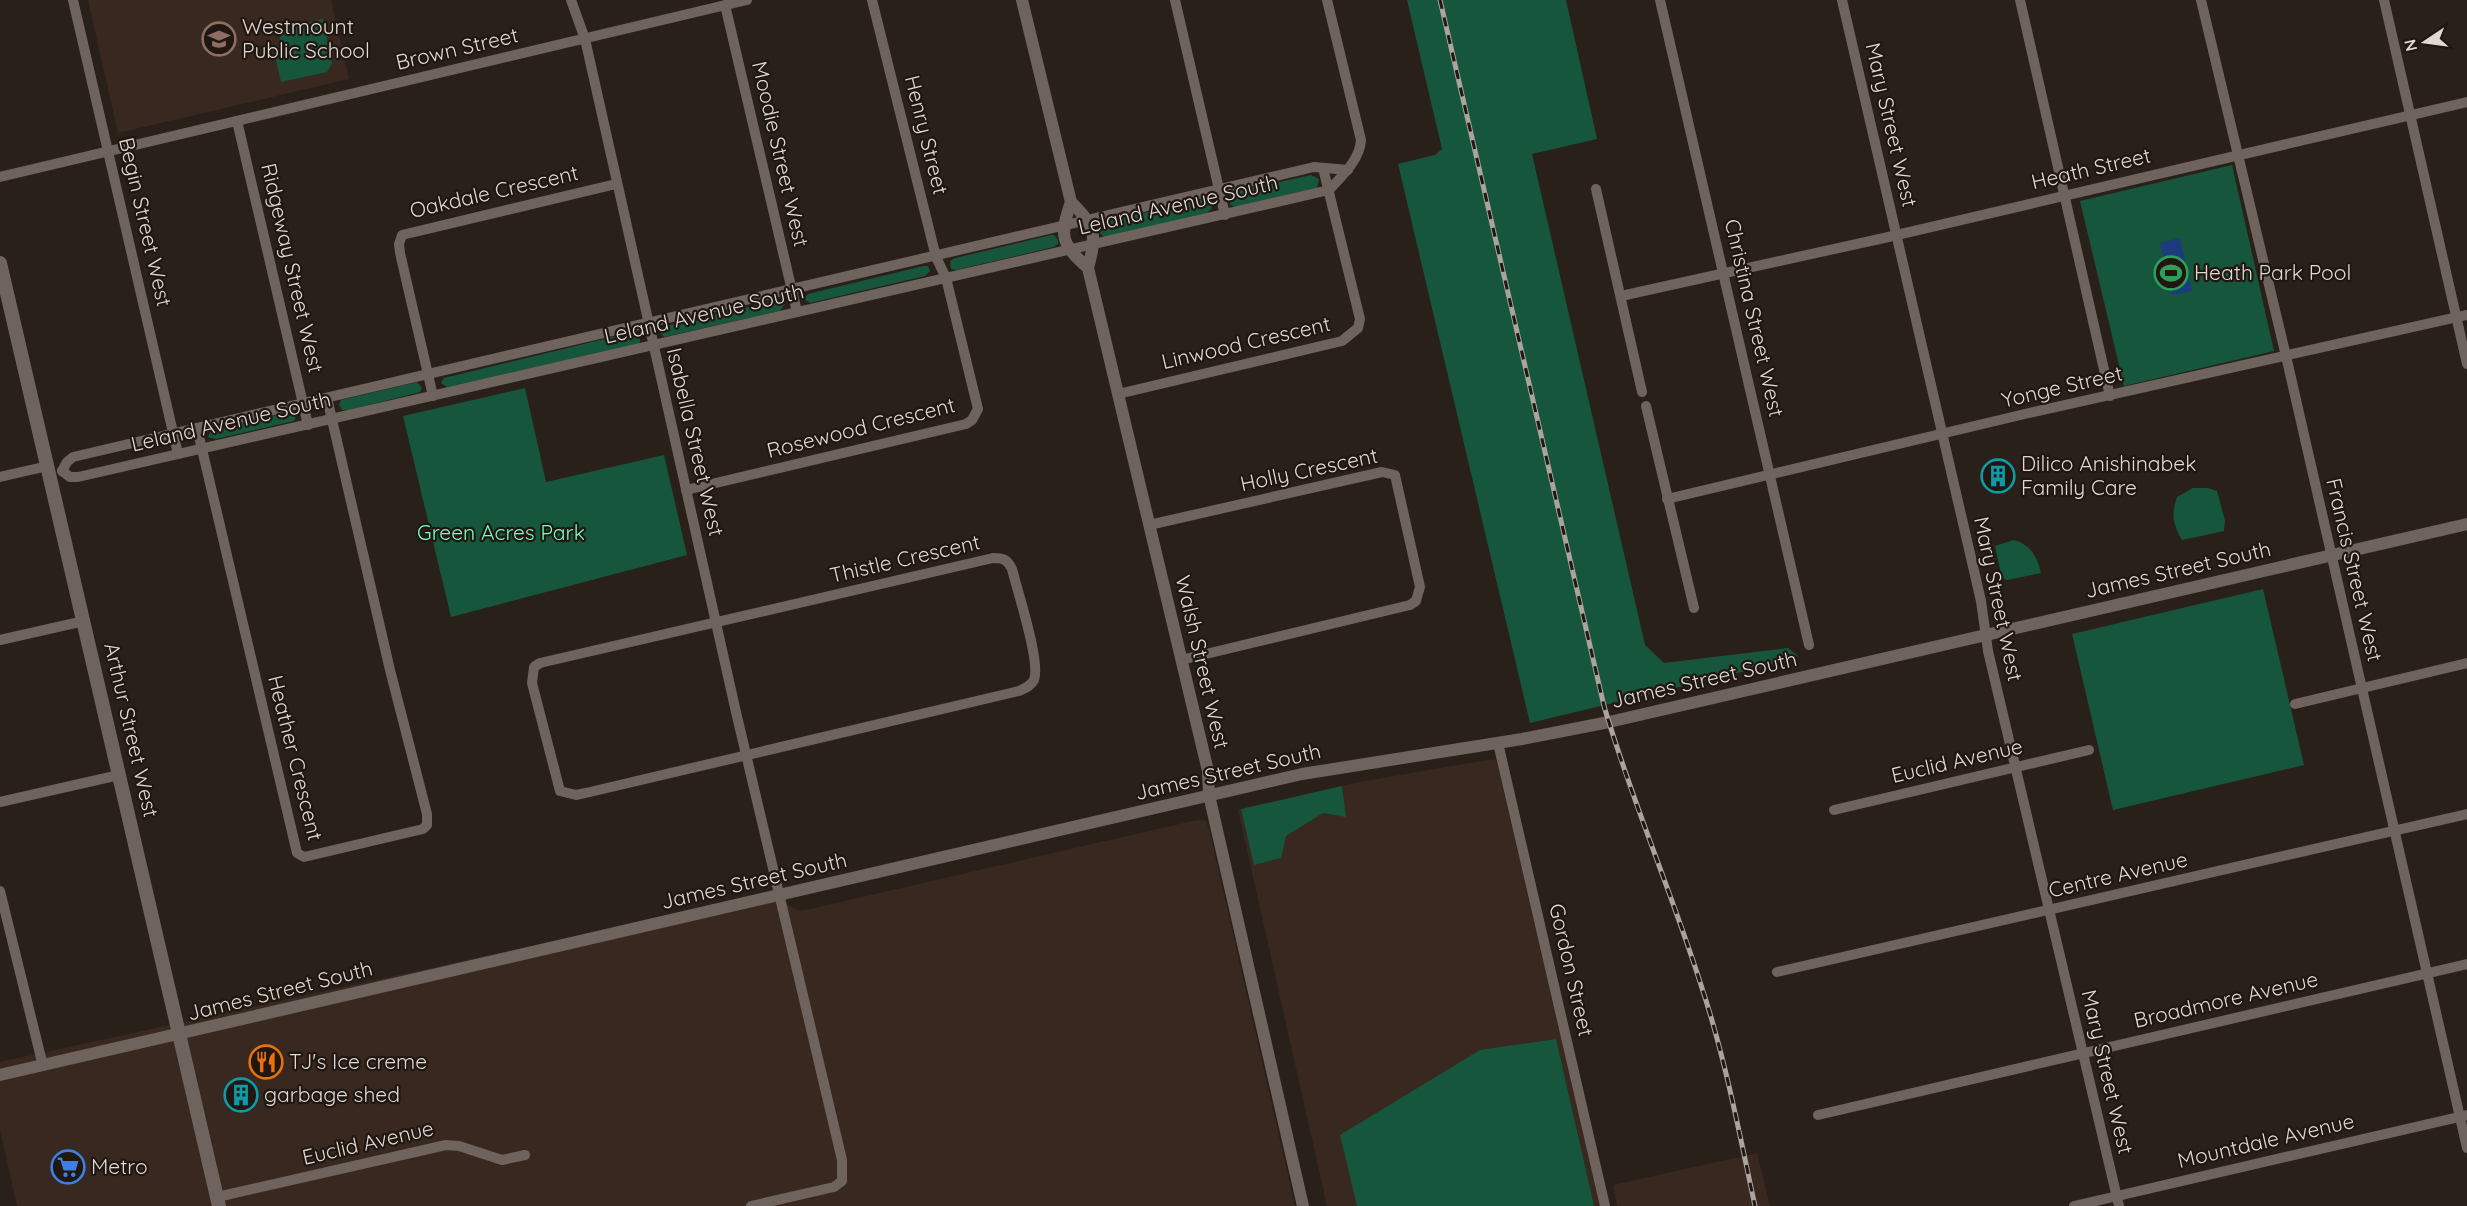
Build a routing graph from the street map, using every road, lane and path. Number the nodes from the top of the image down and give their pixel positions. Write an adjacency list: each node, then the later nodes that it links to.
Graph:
1 (73, 0): 19 (street, Begin Street West)
2 (571, 0): 15 (street, Isabella Street West)
3 (747, 0): 14 (street, Brown Street)
4 (872, 0): 36 (street, Henry Street)
5 (1022, 0): 29 (street, Walsh Street West)
6 (1175, 0): 26 (street)
7 (1327, 0): 22 (street)
8 (1660, 0): 39 (street, Christina Street West)
9 (1842, 0): 33 (street, Mary Street West)
10 (2020, 0): 28 (street)
11 (2201, 0): 20 (street, Francis Street West)
12 (2384, 0): 17 (street)
13 (710, 4): 14 (street, Brown Street); 15 (street, Brown Street)
14 (725, 5): 41 (street, Moodie Street West)
15 (585, 39): 18 (street, Brown Street); 24 (street, Isabella Street West)
16 (2467, 102): 17 (street, Heath Street)
17 (2411, 116): 20 (street, Heath Street); 44 (street)
18 (237, 121): 19 (street, Brown Street); 55 (street, Ridgeway Street West)
19 (108, 150): 23 (street, Brown Street); 60 (street, Begin Street West)
20 (2238, 155): 28 (street, Heath Street); 47 (street, Francis Street West)
21 (1323, 168): 22 (street, Leland Avenue South); 26 (street, Leland Avenue South); 27 (street, Linwood Crescent)
22 (1348, 170): 27 (street)
23 (0, 177)
24 (616, 184): 45 (street, Isabella Street West); 49 (street, Oakdale Crescent)
25 (1596, 189): 42 (street)
26 (1219, 190): 30 (street); 31 (street, Leland Avenue South)
27 (1329, 190): 30 (street, Leland Avenue South); 51 (street, Linwood Crescent)
28 (2065, 195): 33 (street, Heath Street); 53 (street)
29 (1071, 202): 31 (street, Walsh Street West); 32 (street)
30 (1225, 215): 34 (street, Leland Avenue South)
31 (1088, 220): 32 (street, Leland Avenue South); 34 (street, Walsh Street West)
32 (1063, 226): 35 (street); 36 (street, Leland Avenue South)
33 (1896, 235): 39 (street, Heath Street); 61 (street, Mary Street West)
34 (1094, 244): 35 (street, Leland Avenue South); 38 (street, Walsh Street West)
35 (1068, 250): 38 (street); 40 (street, Leland Avenue South)
36 (936, 257): 40 (street, Henry Street); 41 (street, Leland Avenue South)
37 (0, 263): 64 (main road, Arthur Street West)
38 (1088, 268): 51 (street, Walsh Street West)
39 (1724, 273): 42 (street, Heath Street); 65 (street, Christina Street West)
40 (946, 278): 43 (street, Leland Avenue South); 67 (street, Rosewood Crescent)
41 (792, 291): 43 (street, Moodie Street West); 45 (street, Leland Avenue South)
42 (1621, 296): 50 (street)
43 (797, 312): 46 (street, Leland Avenue South)
44 (2462, 316): 47 (street, Yonge Street); 48 (street)
45 (648, 325): 46 (street, Isabella Street West); 49 (street, Leland Avenue South)
46 (653, 346): 52 (street, Leland Avenue South); 67 (street, Isabella Street West)
47 (2286, 356): 53 (street, Yonge Street); 71 (street, Francis Street West)
48 (2467, 364)
49 (427, 374): 52 (street, Oakdale Crescent); 54 (street, Leland Avenue South)
50 (1642, 392)
51 (1118, 394): 70 (street, Walsh Street West)
52 (433, 396): 57 (street, Leland Avenue South)
53 (2110, 396): 61 (street, Yonge Street)
54 (327, 398): 55 (street, Leland Avenue South); 57 (street, Heather Crescent)
55 (303, 404): 58 (street, Ridgeway Street West); 59 (street, Leland Avenue South)
56 (1646, 406): 68 (street)
57 (332, 419): 58 (street, Leland Avenue South); 62 (street, Heather Crescent)
58 (308, 425): 62 (street, Leland Avenue South)
59 (197, 428): 60 (street, Leland Avenue South); 62 (street, Heather Crescent)
60 (174, 434): 63 (street, Begin Street West); 64 (street, Leland Avenue South)
61 (1942, 436): 65 (street, Yonge Street); 75 (street, Mary Street West)
62 (202, 448): 63 (street, Leland Avenue South)
63 (178, 454): 64 (street, Leland Avenue South)
64 (54, 470): 66 (street, Leland Avenue South); 73 (main road, Arthur Street West)
65 (1770, 475): 68 (street, Yonge Street); 77 (street, Christina Street West)
66 (0, 477)
67 (686, 490): 74 (street, Isabella Street West)
68 (1667, 499): 72 (street)
69 (2467, 524): 71 (street, James Street South)
70 (1149, 525): 78 (street, Walsh Street West); 78 (street, Holly Crescent)
71 (2330, 555): 75 (street, James Street South); 80 (street, Francis Street West)
72 (1694, 608)
73 (84, 621): 76 (street); 86 (main road, Arthur Street West)
74 (716, 622): 84 (street, Isabella Street West); 84 (street); 84 (street, Thistle Crescent)
75 (1984, 635): 82 (street, James Street South); 85 (street, Mary Street West)
76 (0, 640)
77 (1809, 645)
78 (1181, 660): 87 (street, Walsh Street West)
79 (2467, 663): 80 (street)
80 (2361, 688): 81 (street); 91 (street, Francis Street West)
81 (2295, 704)
82 (1498, 743): 87 (street, James Street South); 110 (street, Gordon Street)
83 (2088, 750): 85 (street, Euclid Avenue)
84 (747, 756): 93 (street, Isabella Street West)
85 (2015, 766): 89 (street, Euclid Avenue); 94 (street, Mary Street West)
86 (120, 775): 88 (street); 98 (main road, Arthur Street West)
87 (1209, 795): 93 (street, James Street South); 109 (street, Walsh Street West)
88 (0, 802)
89 (1834, 810)
90 (2467, 814): 91 (street, Centre Avenue)
91 (2394, 831): 94 (street, Centre Avenue); 97 (street, Francis Street West)
92 (0, 891): 100 (street)
93 (779, 894): 98 (street, James Street South); 108 (street, Isabella Street West)
94 (2049, 911): 96 (street, Centre Avenue); 99 (street, Mary Street West)
95 (2467, 964): 97 (street, Broadmore Avenue)
96 (1777, 972)
97 (2427, 973): 99 (street, Broadmore Avenue); 103 (street, Francis Street West)
98 (180, 1035): 100 (street, James Street South); 106 (main road, Arthur Street West)
99 (2083, 1053): 102 (street, Broadmore Avenue); 107 (street, Mary Street West)
100 (44, 1066): 101 (street, James Street South)
101 (0, 1075)
102 (1818, 1115)
103 (2463, 1116): 104 (street, Francis Street West); 107 (street, Mountdale Avenue)
104 (2467, 1148)
105 (525, 1155): 106 (street, Euclid Avenue)
106 (218, 1201)
107 (2117, 1201): 111 (street, Mountdale Avenue)
108 (751, 1206)
109 (1303, 1206)
110 (1605, 1206)
111 (2074, 1206)

